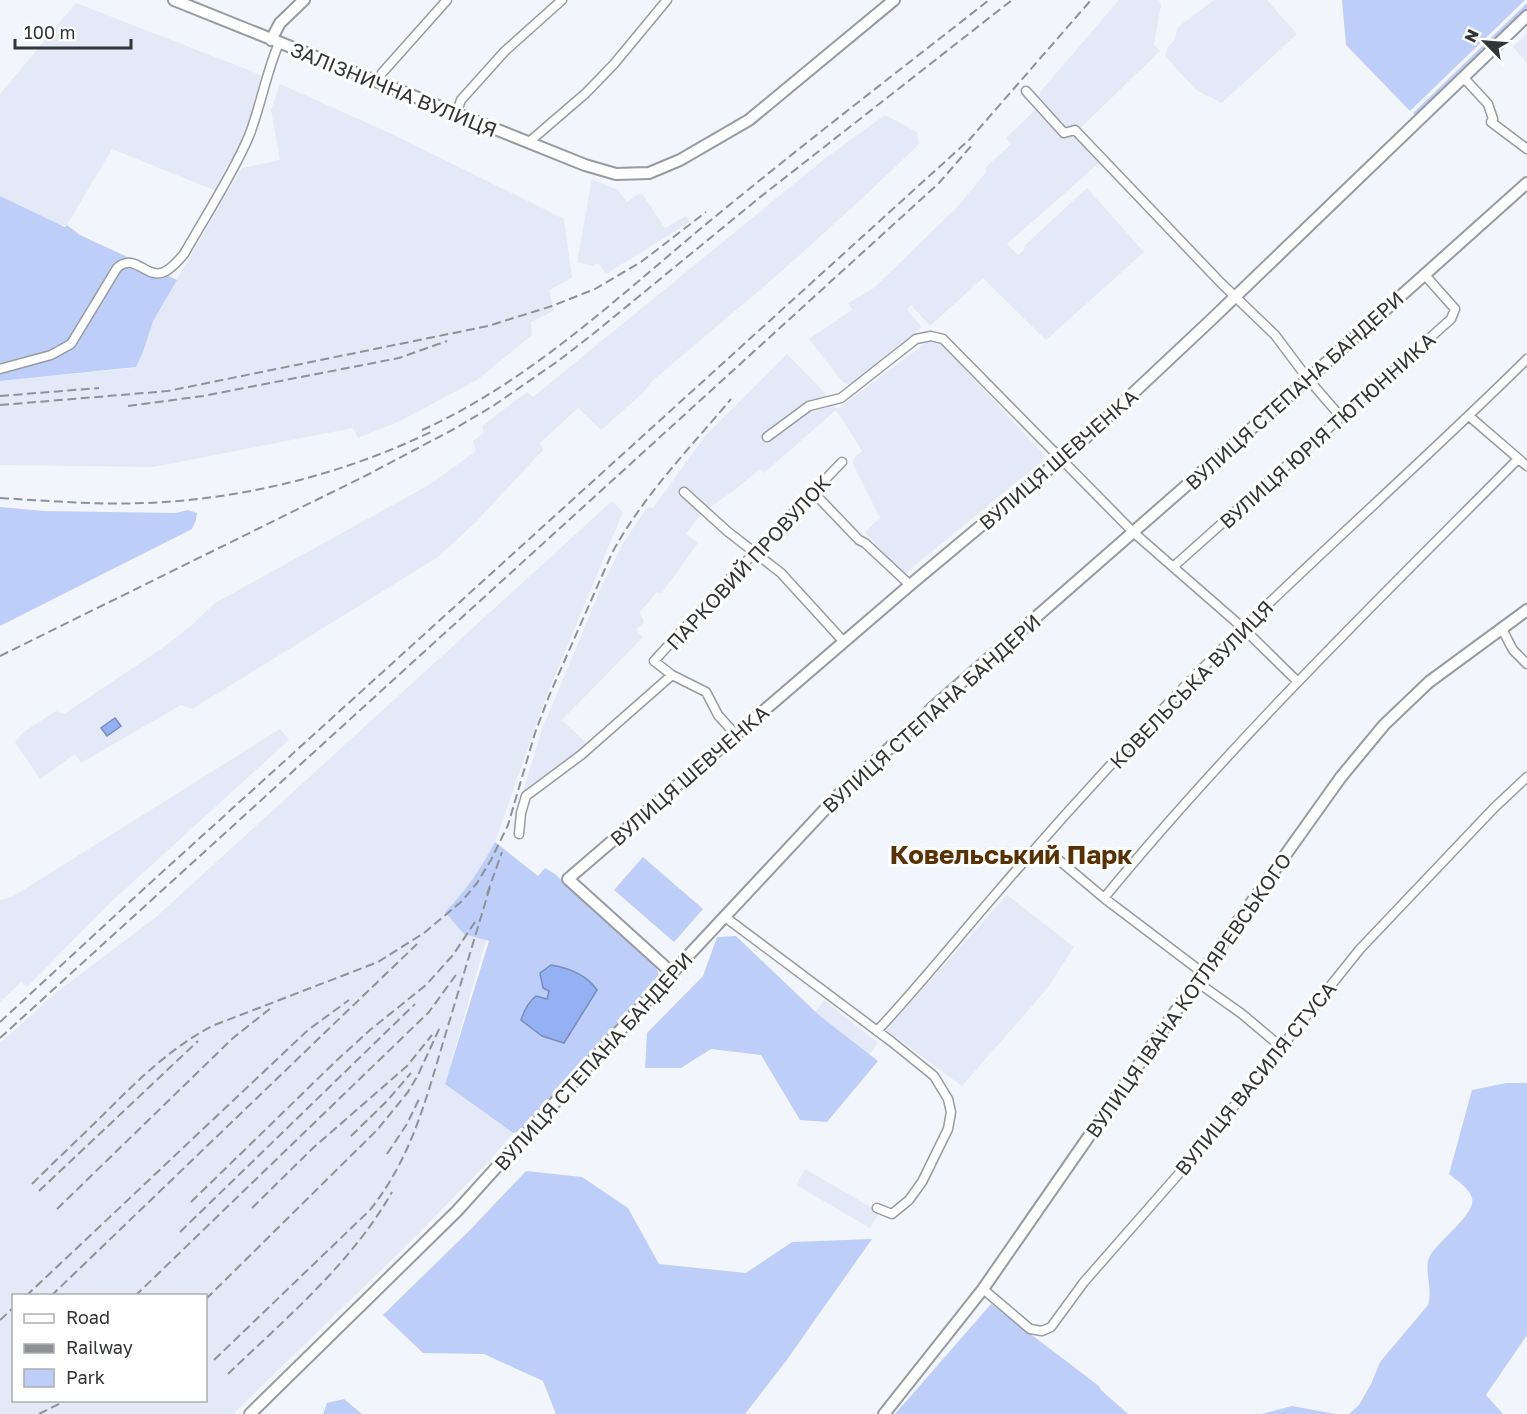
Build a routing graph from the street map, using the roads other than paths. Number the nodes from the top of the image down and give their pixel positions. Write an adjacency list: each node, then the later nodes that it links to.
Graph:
1 (304, 0): 8 (street)
2 (447, 0): 10 (street)
3 (562, 0): 12 (street)
4 (667, 0): 13 (street)
5 (894, 0): 13 (street, ЗАЛІЗНИЧНА ВУЛИЦЯ)
6 (182, 2): 8 (street, ЗАЛІЗНИЧНА ВУЛИЦЯ)
7 (1527, 16): 9 (street, ВУЛИЦЯ ШЕВЧЕНКА)
8 (275, 41): 10 (street, ЗАЛІЗНИЧНА ВУЛИЦЯ); 19 (street)
9 (1463, 77): 14 (street); 17 (street, ВУЛИЦЯ ШЕВЧЕНКА)
10 (377, 82): 12 (street, ЗАЛІЗНИЧНА ВУЛИЦЯ)
11 (1026, 91): 17 (street)
12 (456, 114): 13 (street, ЗАЛІЗНИЧНА ВУЛИЦЯ)
13 (529, 142)
14 (1527, 149)
15 (1527, 183): 16 (street, ВУЛИЦЯ СТЕПАНА БАНДЕРИ)
16 (1424, 274): 20 (street, ВУЛИЦЯ СТЕПАНА БАНДЕРИ); 22 (street, ВУЛИЦЯ ЮРІЯ ТЮТЮННИКА)
17 (1235, 296): 20 (street); 25 (street, ВУЛИЦЯ ШЕВЧЕНКА)
18 (1527, 358): 21 (street, КОВЕЛЬСЬКА ВУЛИЦЯ)
19 (0, 369)
20 (1308, 379): 22 (street); 30 (street, ВУЛИЦЯ СТЕПАНА БАНДЕРИ)
21 (1469, 416): 24 (street); 35 (street, КОВЕЛЬСЬКА ВУЛИЦЯ)
22 (1341, 417): 32 (street, ВУЛИЦЯ ЮРІЯ ТЮТЮННИКА)
23 (766, 437): 25 (street)
24 (1518, 459): 27 (street); 40 (street)
25 (1060, 460): 30 (street); 33 (street, ВУЛИЦЯ ШЕВЧЕНКА)
26 (842, 462): 29 (street, ПАРКОВИЙ ПРОВУЛОК)
27 (1527, 466)
28 (684, 492): 31 (street)
29 (814, 493): 31 (street, ПАРКОВИЙ ПРОВУЛОК); 33 (street)
30 (1132, 532): 32 (street); 46 (street, ВУЛИЦЯ СТЕПАНА БАНДЕРИ)
31 (756, 553): 37 (street); 39 (street, ПАРКОВИЙ ПРОВУЛОК)
32 (1173, 567): 35 (street)
33 (910, 585): 37 (street, ВУЛИЦЯ ШЕВЧЕНКА)
34 (1527, 610): 36 (street, ВУЛИЦЯ ІВАНА КОТЛЯРЕВСЬКОГО)
35 (1243, 628): 40 (street); 44 (street, КОВЕЛЬСЬКА ВУЛИЦЯ)
36 (1502, 629): 38 (street); 48 (street, ВУЛИЦЯ ІВАНА КОТЛЯРЕВСЬКОГО)
37 (844, 642): 41 (street, ВУЛИЦЯ ШЕВЧЕНКА)
38 (1527, 664)
39 (672, 675): 41 (street); 43 (street)
40 (1297, 681): 45 (street)
41 (736, 735): 47 (street, ВУЛИЦЯ ШЕВЧЕНКА)
42 (1527, 777): 50 (street, ВУЛИЦЯ ВАСИЛЯ СТУСА)
43 (519, 834)
44 (1041, 845): 45 (street); 49 (street, КОВЕЛЬСЬКА ВУЛИЦЯ)
45 (1104, 898): 48 (street)
46 (725, 918): 47 (street, ВУЛИЦЯ СТЕПАНА БАНДЕРИ); 49 (street)
47 (672, 973): 53 (street, ВУЛИЦЯ СТЕПАНА БАНДЕРИ)
48 (1200, 977): 50 (street); 52 (street, ВУЛИЦЯ ІВАНА КОТЛЯРЕВСЬКОГО)
49 (877, 1031): 51 (street)
50 (1280, 1046): 52 (street, ВУЛИЦЯ ВАСИЛЯ СТУСА)
51 (877, 1208)
52 (983, 1289): 54 (street, ВУЛИЦЯ ІВАНА КОТЛЯРЕВСЬКОГО)
53 (250, 1414)
54 (884, 1414)

